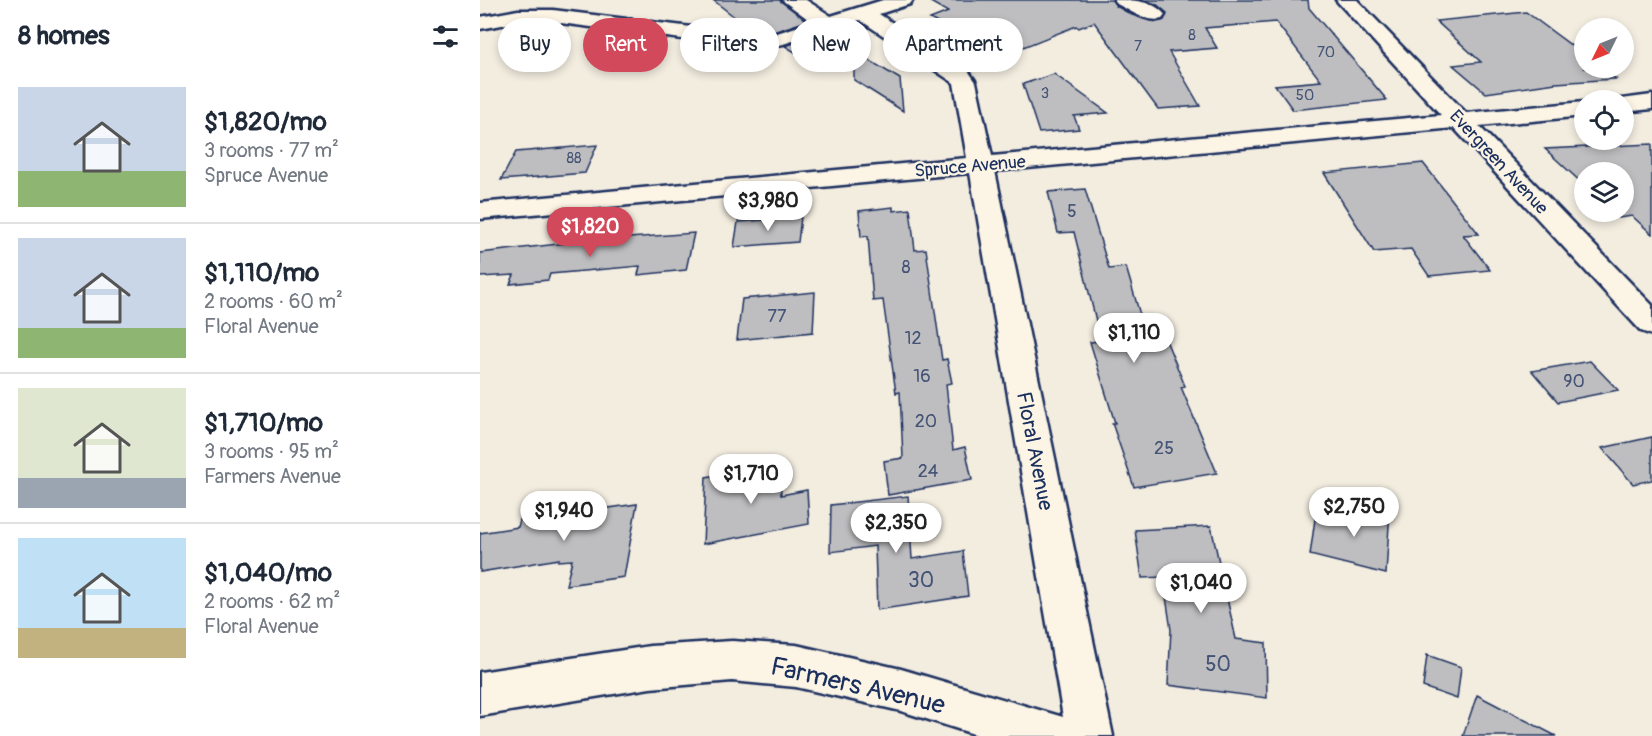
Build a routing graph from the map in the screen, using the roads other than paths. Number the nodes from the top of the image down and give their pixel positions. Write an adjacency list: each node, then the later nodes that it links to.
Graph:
1 (792, 0): 7 (street)
2 (903, 0): 5 (street)
3 (1124, 0): 6 (street)
4 (1346, 0): 14 (street, Evergreen Avenue)
5 (862, 12): 8 (street); 15 (street, Floral Avenue)
6 (1155, 15)
7 (820, 18)
8 (843, 18)
9 (480, 23): 10 (street)
10 (680, 31)
11 (1652, 102): 12 (street)
12 (1634, 104)
13 (1574, 110): 14 (street, Spruce Avenue)
14 (1460, 120): 15 (street, Spruce Avenue); 17 (street, Evergreen Avenue)
15 (981, 165): 16 (street, Spruce Avenue); 20 (street, Floral Avenue)
16 (480, 212)
17 (1652, 324)
18 (480, 694): 19 (street, Farmers Avenue)
19 (1054, 736)
20 (1090, 736)

